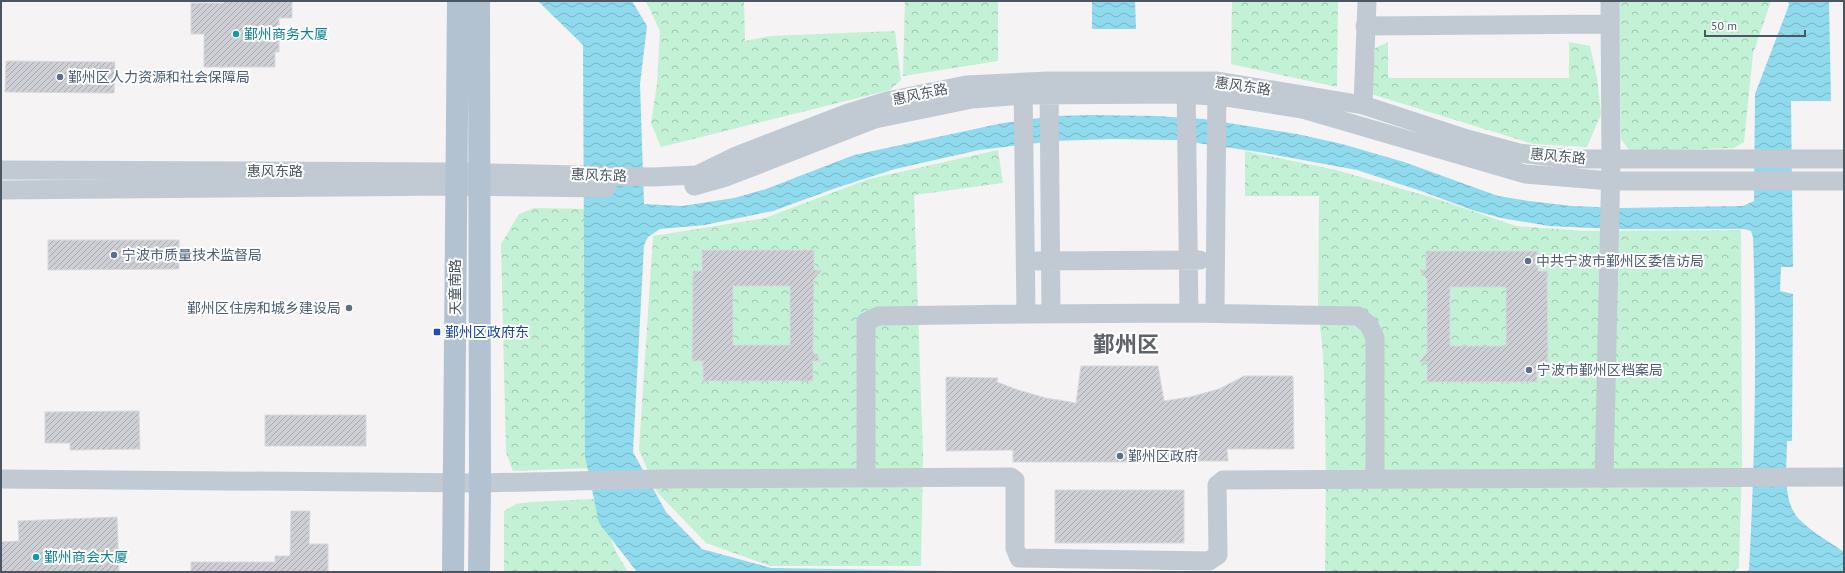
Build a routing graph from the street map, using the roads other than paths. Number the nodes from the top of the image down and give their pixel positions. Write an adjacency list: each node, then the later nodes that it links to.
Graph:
1 (458, 1): 15 (main road, 天童南路)
2 (479, 1): 16 (main road)
3 (1367, 1): 6 (street)
4 (1610, 1): 5 (street)
5 (1610, 24): 6 (street); 13 (street)
6 (1365, 26): 11 (street)
7 (1186, 87): 9 (street, 惠风东路); 10 (street, 惠风东路); 20 (street)
8 (1023, 88): 9 (street, 惠风东路); 16 (street, 惠风东路); 22 (street)
9 (1049, 88): 23 (street)
10 (1216, 89): 11 (street, 惠风东路); 17 (street, 惠风东路); 21 (street)
11 (1363, 104): 13 (street, 惠风东路)
12 (1844, 159): 13 (street, 惠风东路)
13 (1611, 160): 17 (street)
14 (1, 170): 15 (street, 惠风东路)
15 (456, 179): 16 (street, 惠风东路); 19 (street, 惠风东路); 33 (main road, 天童南路)
16 (479, 179): 34 (main road)
17 (1611, 181): 18 (street, 惠风东路); 32 (street)
18 (1844, 181)
19 (1, 190)
20 (1188, 260): 21 (street); 23 (street); 24 (street)
21 (1215, 260): 25 (street)
22 (1026, 261): 23 (street); 26 (street)
23 (1050, 261): 27 (street)
24 (1189, 313): 25 (street); 27 (street)
25 (1215, 313): 31 (street)
26 (1026, 314): 27 (street); 29 (street)
27 (1051, 314)
28 (1844, 477): 32 (street)
29 (866, 478): 31 (street); 34 (street)
30 (1, 479): 33 (street)
31 (1375, 479): 32 (street)
32 (1604, 479)
33 (454, 482): 34 (street); 35 (main road, 天童南路)
34 (480, 482): 36 (main road)
35 (453, 572)
36 (478, 572)

